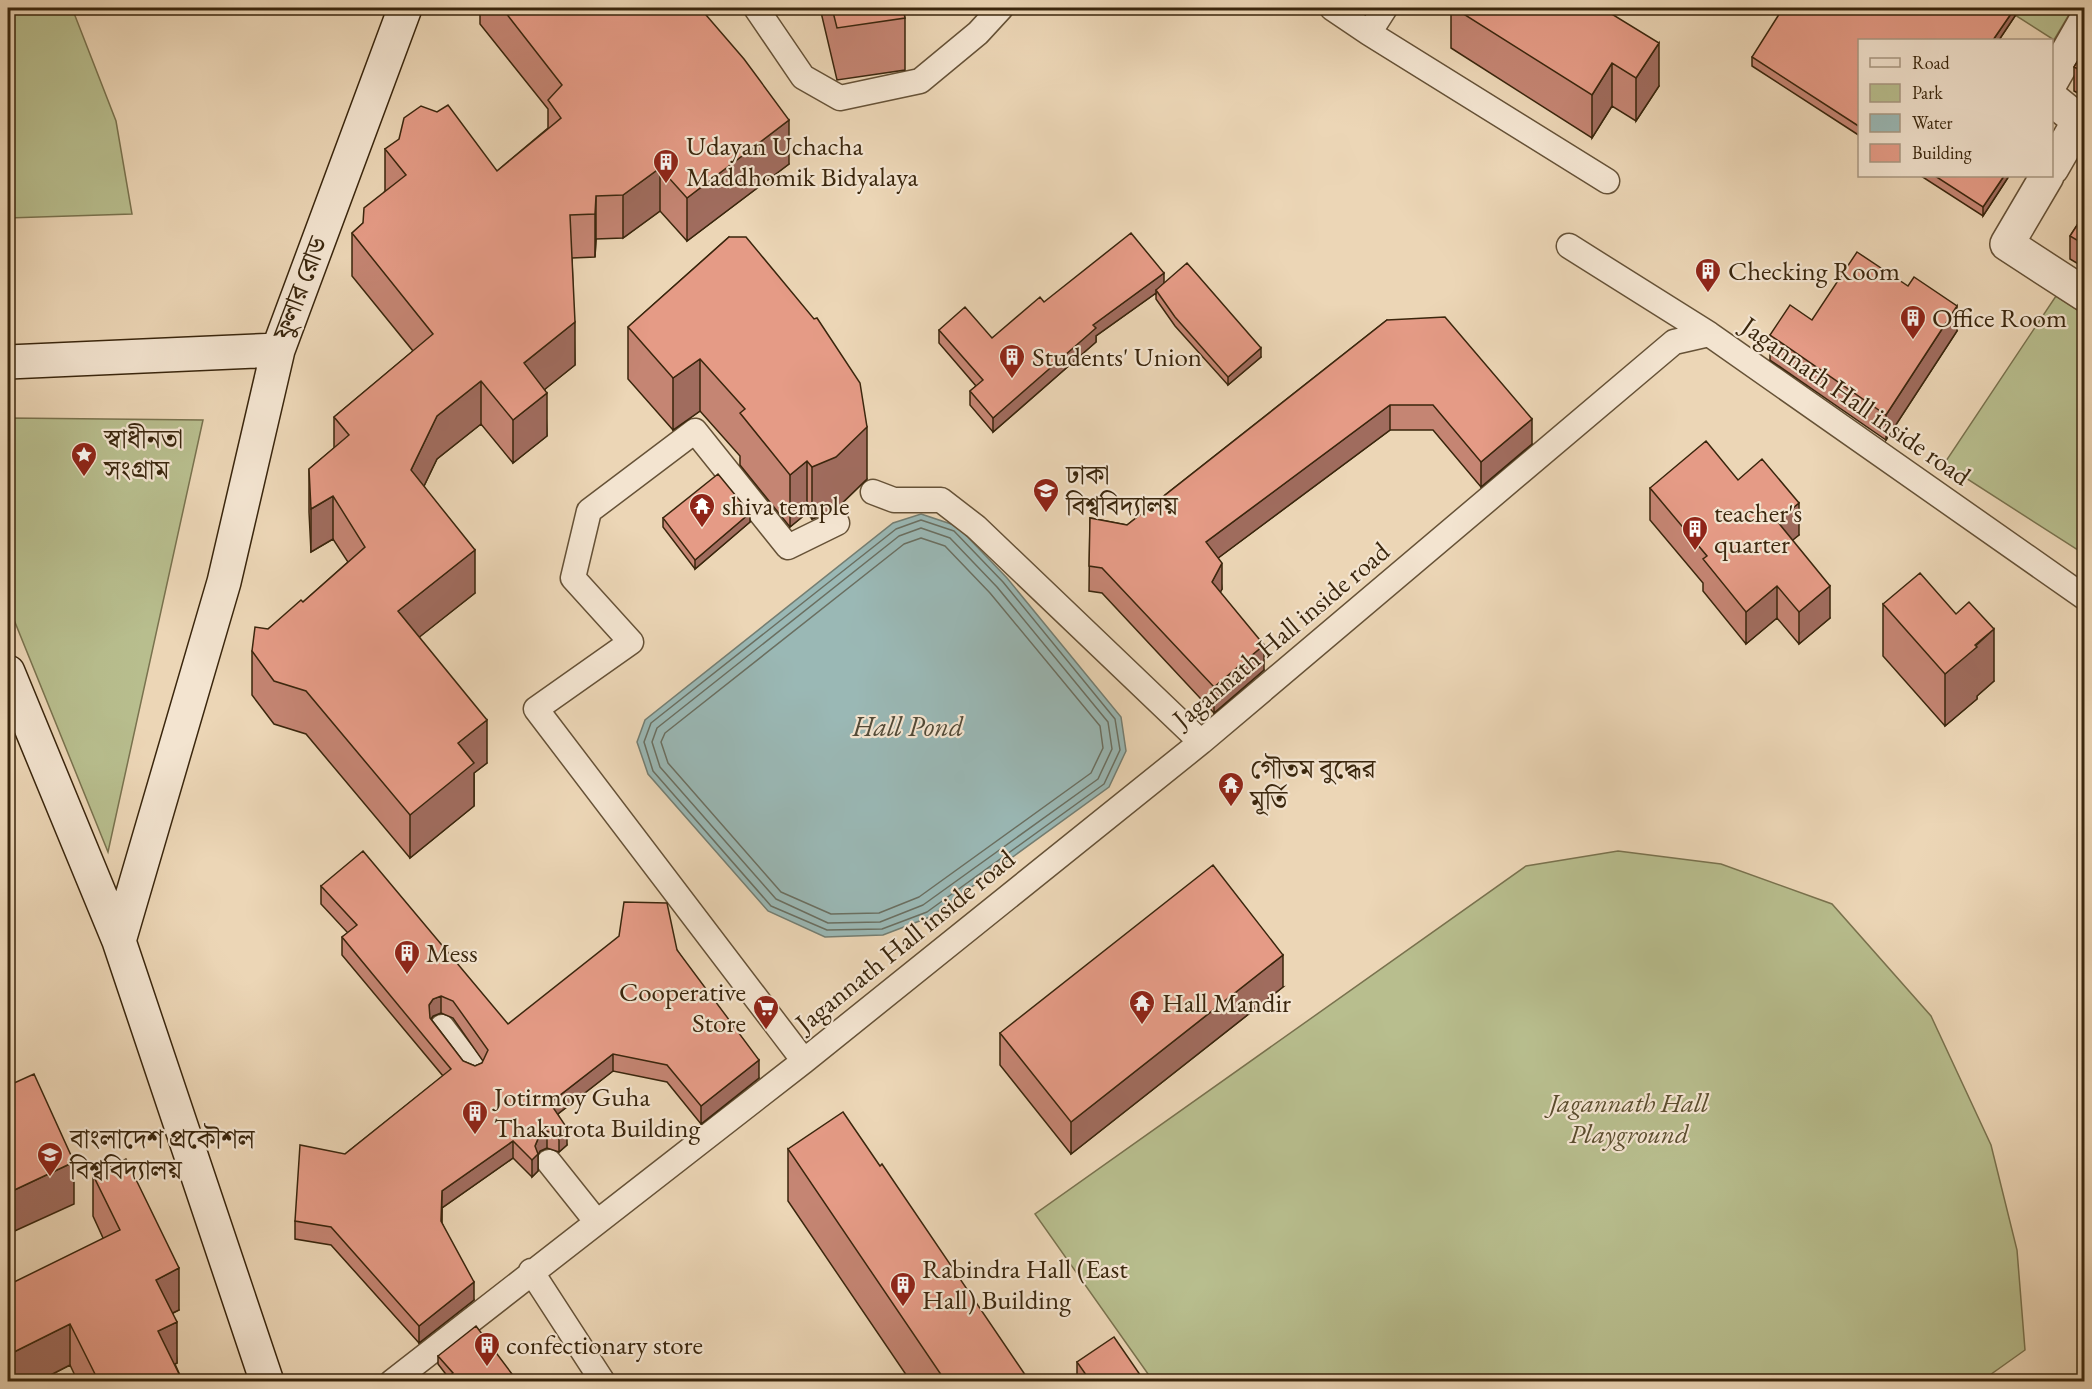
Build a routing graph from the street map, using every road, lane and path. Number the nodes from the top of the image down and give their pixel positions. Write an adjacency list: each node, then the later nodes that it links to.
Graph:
1 (405, 8): 16 (main road, ফুলার রোড)
2 (756, 8): 3 (lane)
3 (1001, 8)
4 (1332, 8): 7 (lane)
5 (1385, 8): 7 (lane)
6 (2085, 24): 8 (main road)
7 (1369, 33): 12 (lane)
8 (2053, 78)
9 (2053, 100): 10 (main road)
10 (2053, 166)
11 (2046, 177): 14 (main road)
12 (1607, 181)
13 (1569, 246): 15 (lane)
14 (2085, 294)
15 (1709, 334): 20 (lane, Jagannath Hall inside road); 22 (lane, Jagannath Hall inside road)
16 (278, 350): 17 (main road, ফুলার রোড); 23 (main road)
17 (8, 362)
18 (873, 492): 22 (lane)
19 (837, 523): 25 (lane)
20 (2085, 597)
21 (8, 672): 23 (main road)
22 (1201, 742): 25 (lane, Jagannath Hall inside road)
23 (119, 941): 30 (main road)
24 (442, 1027): 26 (lane)
25 (804, 1061): 28 (lane, Jagannath Hall inside road)
26 (474, 1069)
27 (549, 1162): 28 (lane)
28 (596, 1221): 29 (lane, Jagannath Hall inside road)
29 (531, 1271): 31 (lane, Jagannath Hall inside road); 32 (lane)
30 (267, 1382)
31 (392, 1382)
32 (603, 1382)

